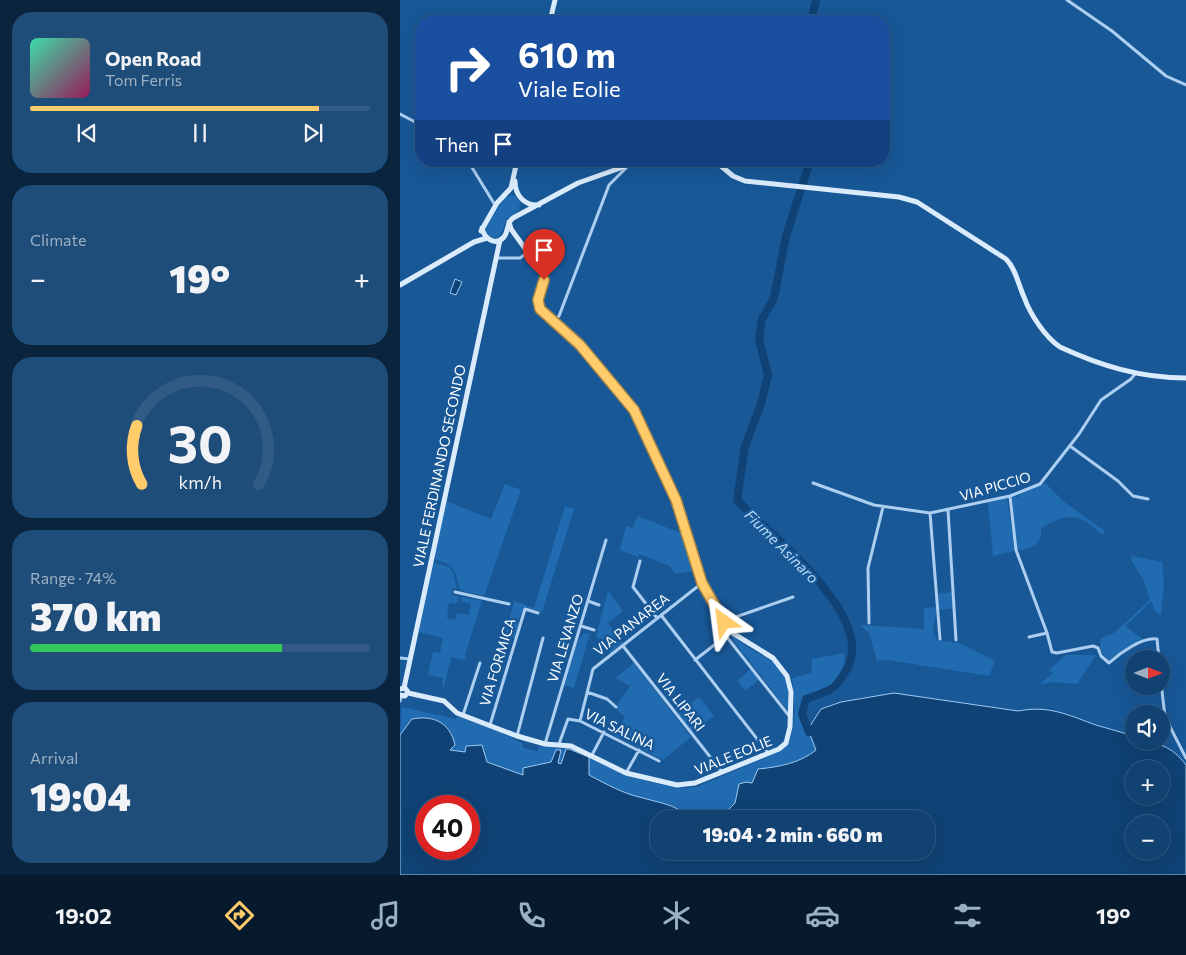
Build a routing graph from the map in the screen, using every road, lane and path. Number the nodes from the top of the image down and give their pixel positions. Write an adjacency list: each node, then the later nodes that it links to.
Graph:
1 (555, 0): 3 (street)
2 (1067, 0): 4 (street)
3 (551, 15)
4 (1186, 84)
5 (400, 114): 6 (street)
6 (415, 122)
7 (472, 167): 14 (street)
8 (516, 167): 11 (street)
9 (722, 167): 30 (street)
10 (626, 168): 16 (street); 29 (street)
11 (514, 173): 12 (street); 13 (street)
12 (517, 194): 13 (street); 15 (street)
13 (504, 195): 14 (street); 17 (street)
14 (491, 196): 17 (street)
15 (523, 200): 16 (street); 18 (street)
16 (539, 204): 18 (street)
17 (496, 206): 20 (street)
18 (520, 214): 19 (street)
19 (509, 222): 21 (street); 24 (street, VIALE EOLIE)
20 (482, 228): 22 (street); 25 (street)
21 (505, 235): 23 (street); 24 (street)
22 (489, 239): 23 (street); 25 (street); 27 (street)
23 (500, 240): 27 (street)
24 (521, 241): 26 (street, VIALE EOLIE)
25 (474, 242): 28 (street)
26 (528, 251): 27 (street); 29 (street, VIALE EOLIE)
27 (494, 257): 66 (street, VIALE FERDINANDO SECONDO)
28 (400, 285)
29 (554, 321): 41 (street, VIALE EOLIE)
30 (1135, 374): 31 (street); 32 (street, VIA PICCIO)
31 (1186, 378)
32 (1070, 446): 34 (street, VIA PICCIO); 35 (street)
33 (813, 483): 36 (street, VIA PICCIO)
34 (1010, 496): 37 (street, VIA PICCIO); 55 (street)
35 (1148, 499)
36 (883, 507): 38 (street, VIA PICCIO); 51 (street)
37 (948, 510): 38 (street, VIA PICCIO); 60 (street)
38 (930, 512): 59 (street)
39 (606, 540): 44 (street, VIA LEVANZO)
40 (640, 560): 49 (street)
41 (702, 583): 48 (street, VIA PANAREA); 50 (street, VIALE EOLIE)
42 (455, 592): 45 (street)
43 (793, 597): 50 (street)
44 (588, 602): 46 (street); 52 (street, VIA LEVANZO)
45 (509, 604)
46 (599, 605)
47 (538, 612): 76 (street, VIA FORMICA)
48 (660, 615): 49 (street, VIA PANAREA); 67 (street)
49 (657, 618): 61 (street, VIA PANAREA)
50 (724, 622): 54 (street, VIALE EOLIE)
51 (869, 623)
52 (581, 626): 53 (street); 80 (street, VIA LEVANZO)
53 (594, 630)
54 (731, 632): 56 (street); 74 (street, VIALE EOLIE)
55 (1047, 633): 57 (street); 64 (street)
56 (726, 636): 67 (street); 74 (street)
57 (1028, 637)
58 (543, 638): 79 (street)
59 (940, 639)
60 (956, 640)
61 (622, 646): 70 (street, VIA PANAREA); 87 (street, VIA LIPARI)
62 (1127, 650): 63 (street)
63 (1158, 650)
64 (1125, 652)
65 (400, 658): 66 (street)
66 (411, 659): 69 (street, VIALE FERDINANDO SECONDO)
67 (695, 660): 83 (street)
68 (480, 663): 73 (street)
69 (402, 688): 71 (street)
70 (588, 692): 72 (street); 75 (street, VIA PANAREA)
71 (402, 696): 73 (street, VIALE EOLIE)
72 (616, 708)
73 (464, 714): 76 (street, VIALE EOLIE)
74 (790, 717): 83 (street, VIALE EOLIE)
75 (580, 721): 78 (street, VIA SALINA); 81 (street, VIA SALINA)
76 (490, 724): 79 (street, VIALE EOLIE)
77 (1170, 731): 85 (street)
78 (604, 732): 82 (street, VIA SALINA); 84 (street)
79 (518, 735): 80 (street, VIALE EOLIE)
80 (545, 744): 81 (street, VIALE EOLIE)
81 (559, 744): 84 (street, VIALE EOLIE)
82 (639, 750): 86 (street, VIA SALINA); 88 (street)
83 (768, 753): 87 (street, VIALE EOLIE)
84 (592, 756): 88 (street, VIALE EOLIE)
85 (1186, 758)
86 (659, 761)
87 (722, 772): 88 (street, VIALE EOLIE)
88 (626, 773)

